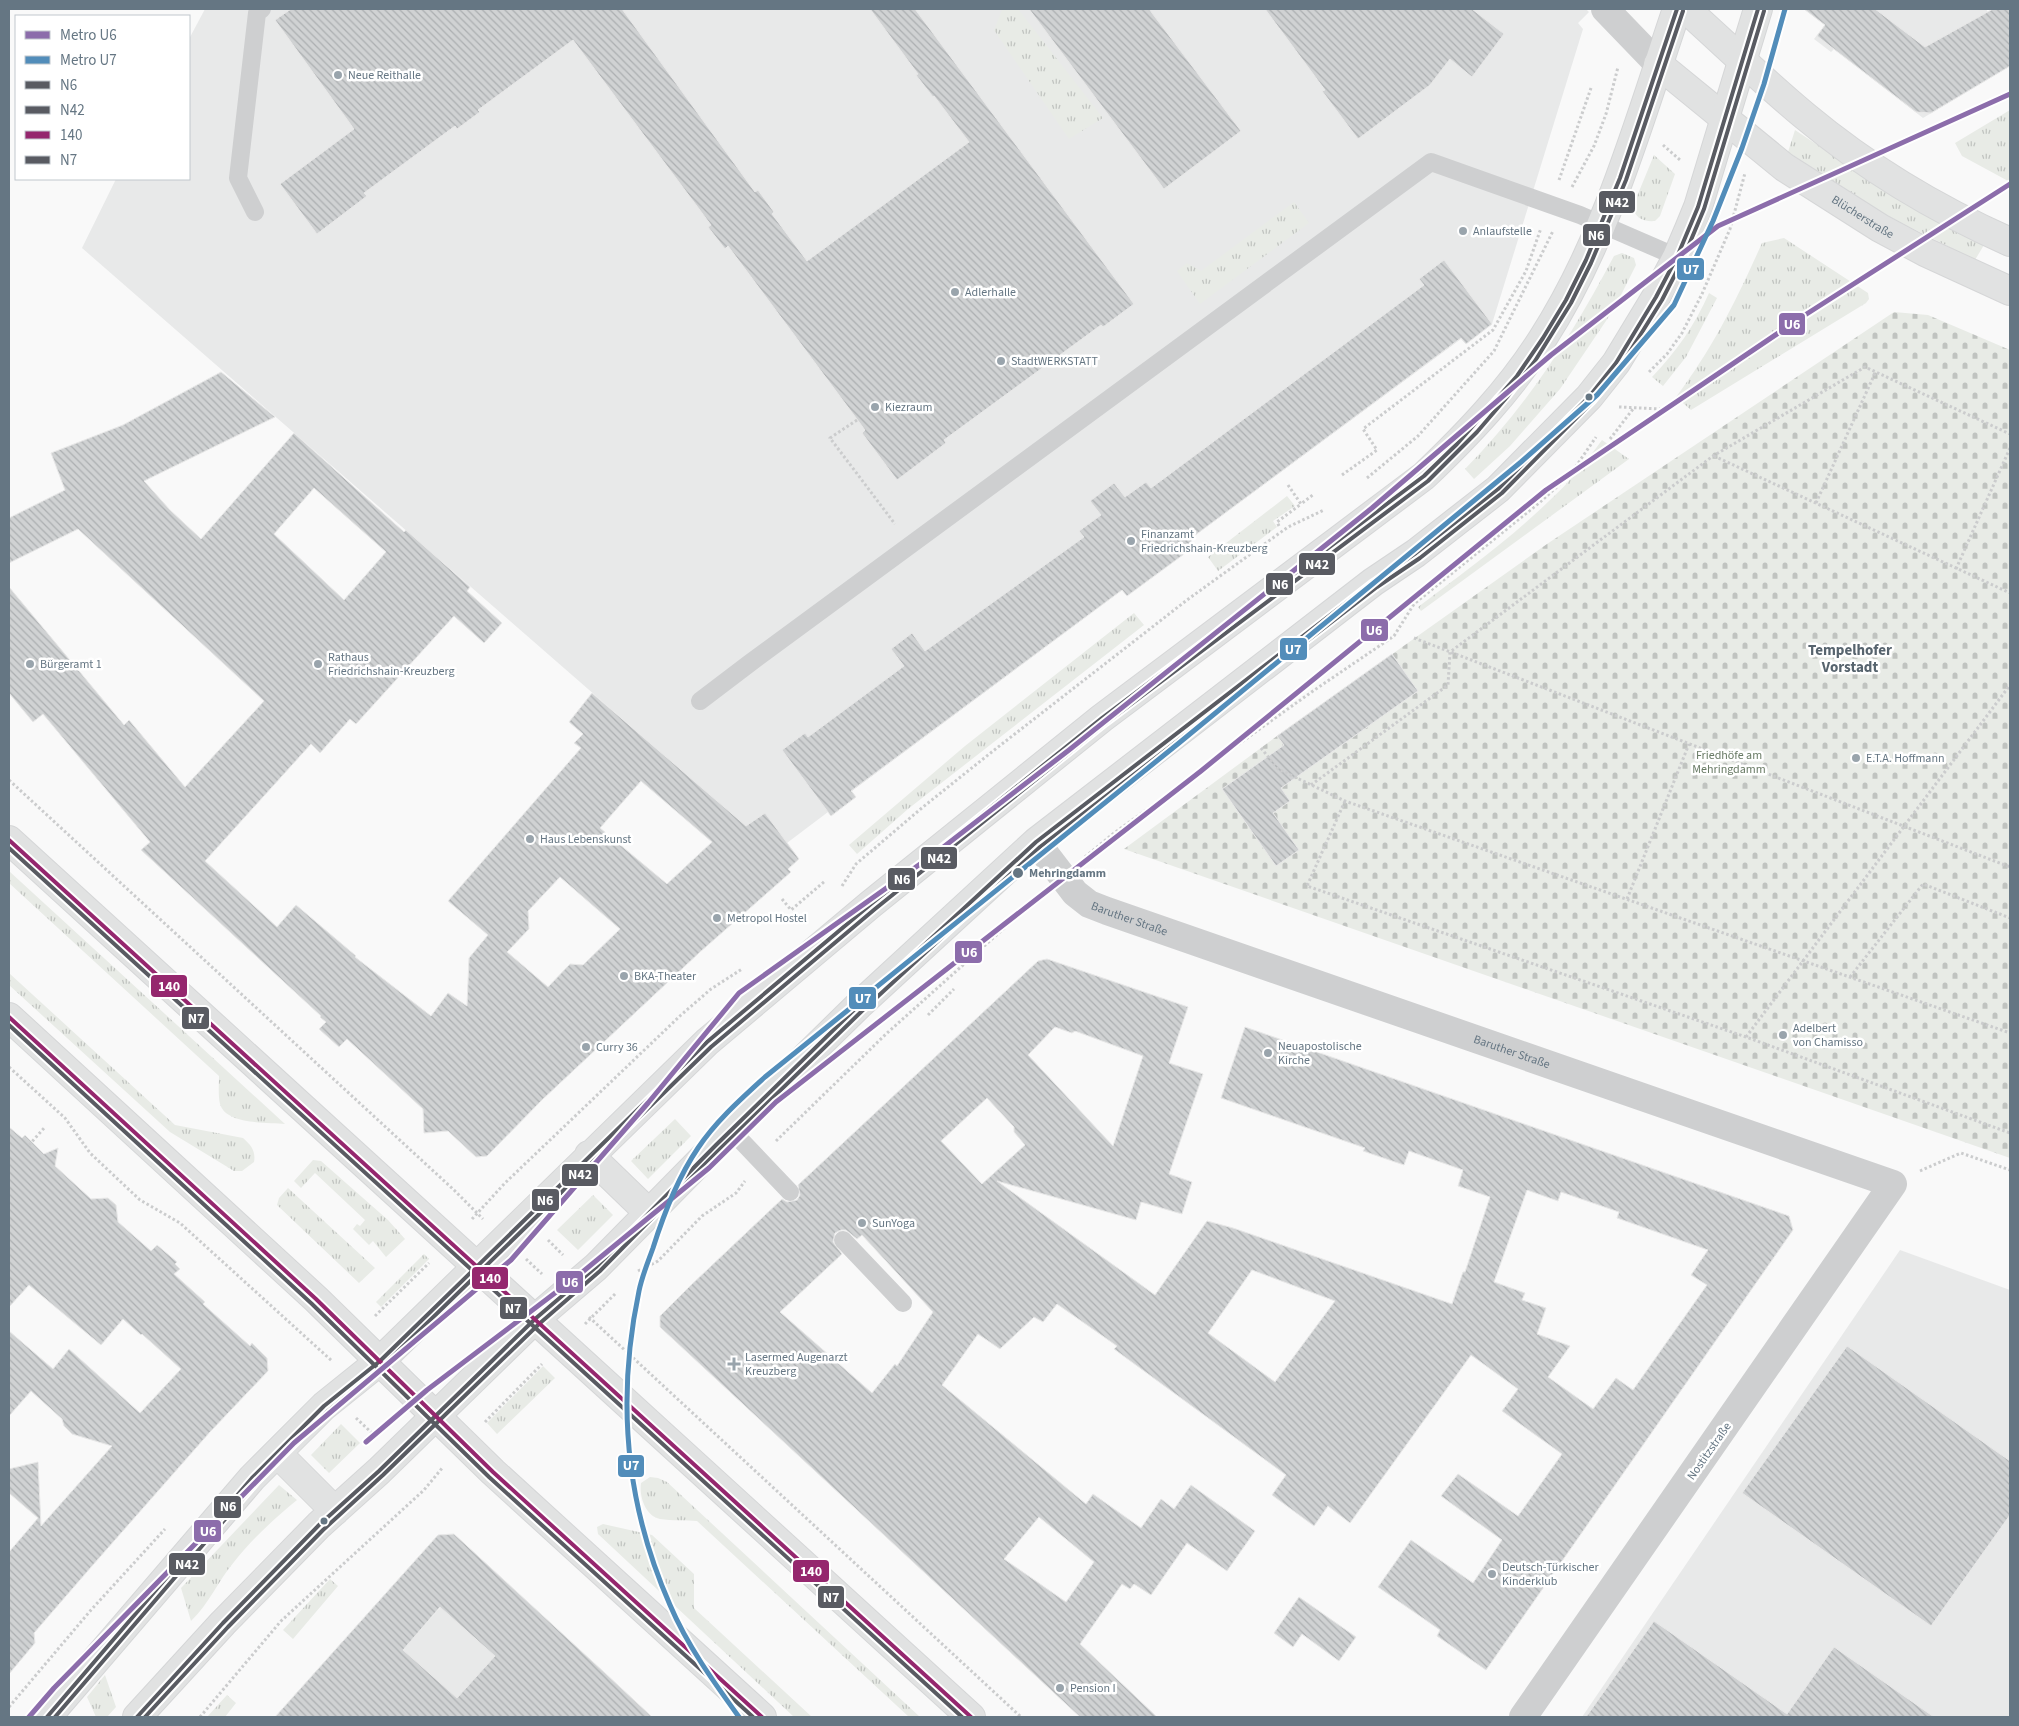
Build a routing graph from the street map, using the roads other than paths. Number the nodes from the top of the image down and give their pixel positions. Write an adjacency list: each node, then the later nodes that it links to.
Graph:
1 (262, 9): 9 (lane)
2 (1605, 9): 7 (street)
3 (1677, 9): 7 (main road)
4 (1686, 9): 6 (main road)
5 (1758, 9): 6 (main road)
6 (1742, 60): 8 (main road); 11 (main road)
7 (1658, 64): 8 (main road, Blücherstraße); 10 (main road)
8 (1724, 119): 12 (main road); 13 (main road, Blücherstraße)
9 (255, 212)
10 (1602, 224): 12 (lane); 14 (lane); 19 (main road)
11 (2010, 242)
12 (1677, 257): 16 (main road)
13 (2010, 291)
14 (700, 701)
15 (9, 840): 24 (main road)
16 (1036, 842): 18 (main road); 20 (street, Baruther Straße)
17 (9, 1017): 27 (main road)
18 (731, 1130): 21 (lane); 22 (main road)
19 (590, 1155): 22 (main road); 24 (main road)
20 (1893, 1184): 35 (street, Nostitzstraße)
21 (790, 1192)
22 (649, 1213): 26 (main road)
23 (843, 1240): 25 (lane)
24 (478, 1265): 26 (main road); 27 (main road)
25 (903, 1303)
26 (535, 1319): 28 (main road); 34 (main road)
27 (380, 1361): 28 (main road); 29 (main road)
28 (436, 1416): 30 (main road); 33 (main road)
29 (277, 1453): 30 (main road); 31 (main road)
30 (335, 1511): 32 (main road)
31 (47, 1717)
32 (137, 1717)
33 (762, 1717)
34 (971, 1717)
35 (1523, 1717)

